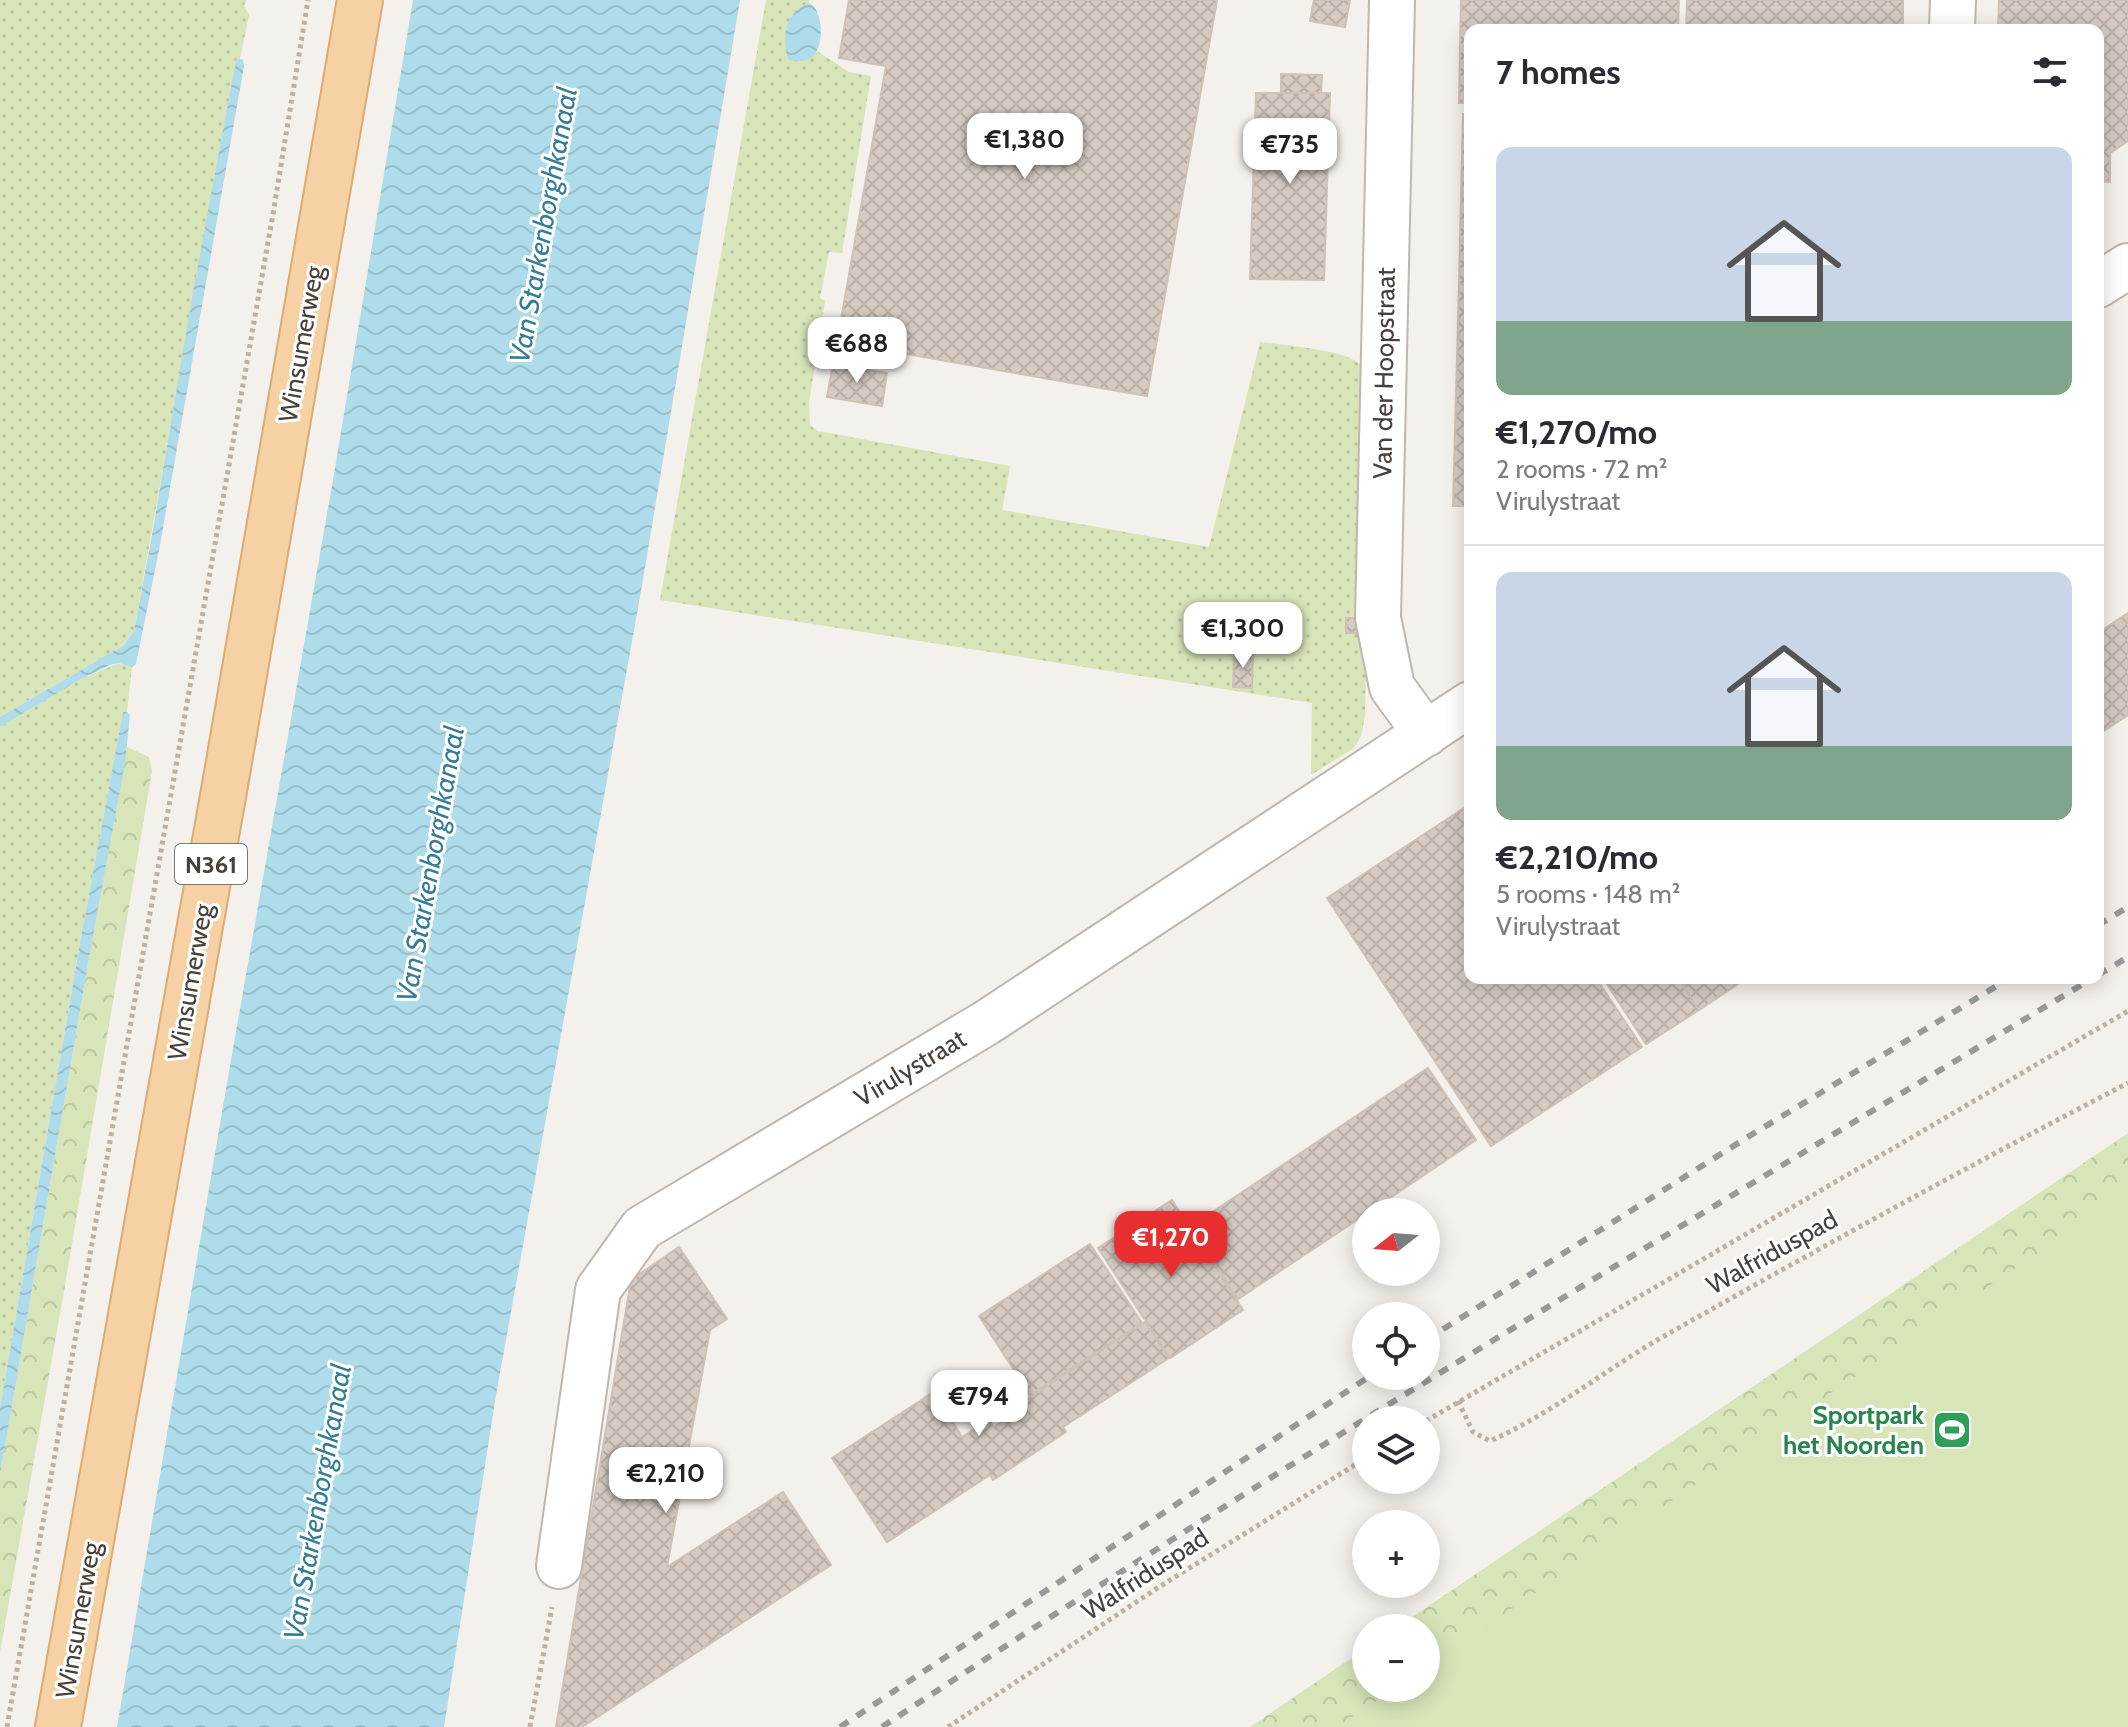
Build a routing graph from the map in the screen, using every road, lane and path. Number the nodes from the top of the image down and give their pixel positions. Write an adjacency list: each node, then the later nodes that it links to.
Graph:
1 (308, 0): 16 (path)
2 (360, 0): 17 (main road, Winsumerweg / N361)
3 (1392, 0): 9 (street, Van der Hoopstraat)
4 (1953, 0): 5 (street)
5 (1952, 24)
6 (2128, 266): 7 (street)
7 (2104, 281)
8 (1464, 708): 9 (street, Virulystraat)
9 (1426, 734): 15 (street, Virulystraat)
10 (2128, 1011): 12 (path, Walfriduspad)
11 (2128, 1083): 12 (path, Walfriduspad)
12 (1458, 1401): 13 (path, Walfriduspad)
13 (1440, 1412)
14 (1352, 1467): 19 (path, Walfriduspad)
15 (559, 1566): 18 (path)
16 (7, 1727)
17 (58, 1727)
18 (530, 1727)
19 (948, 1727)

